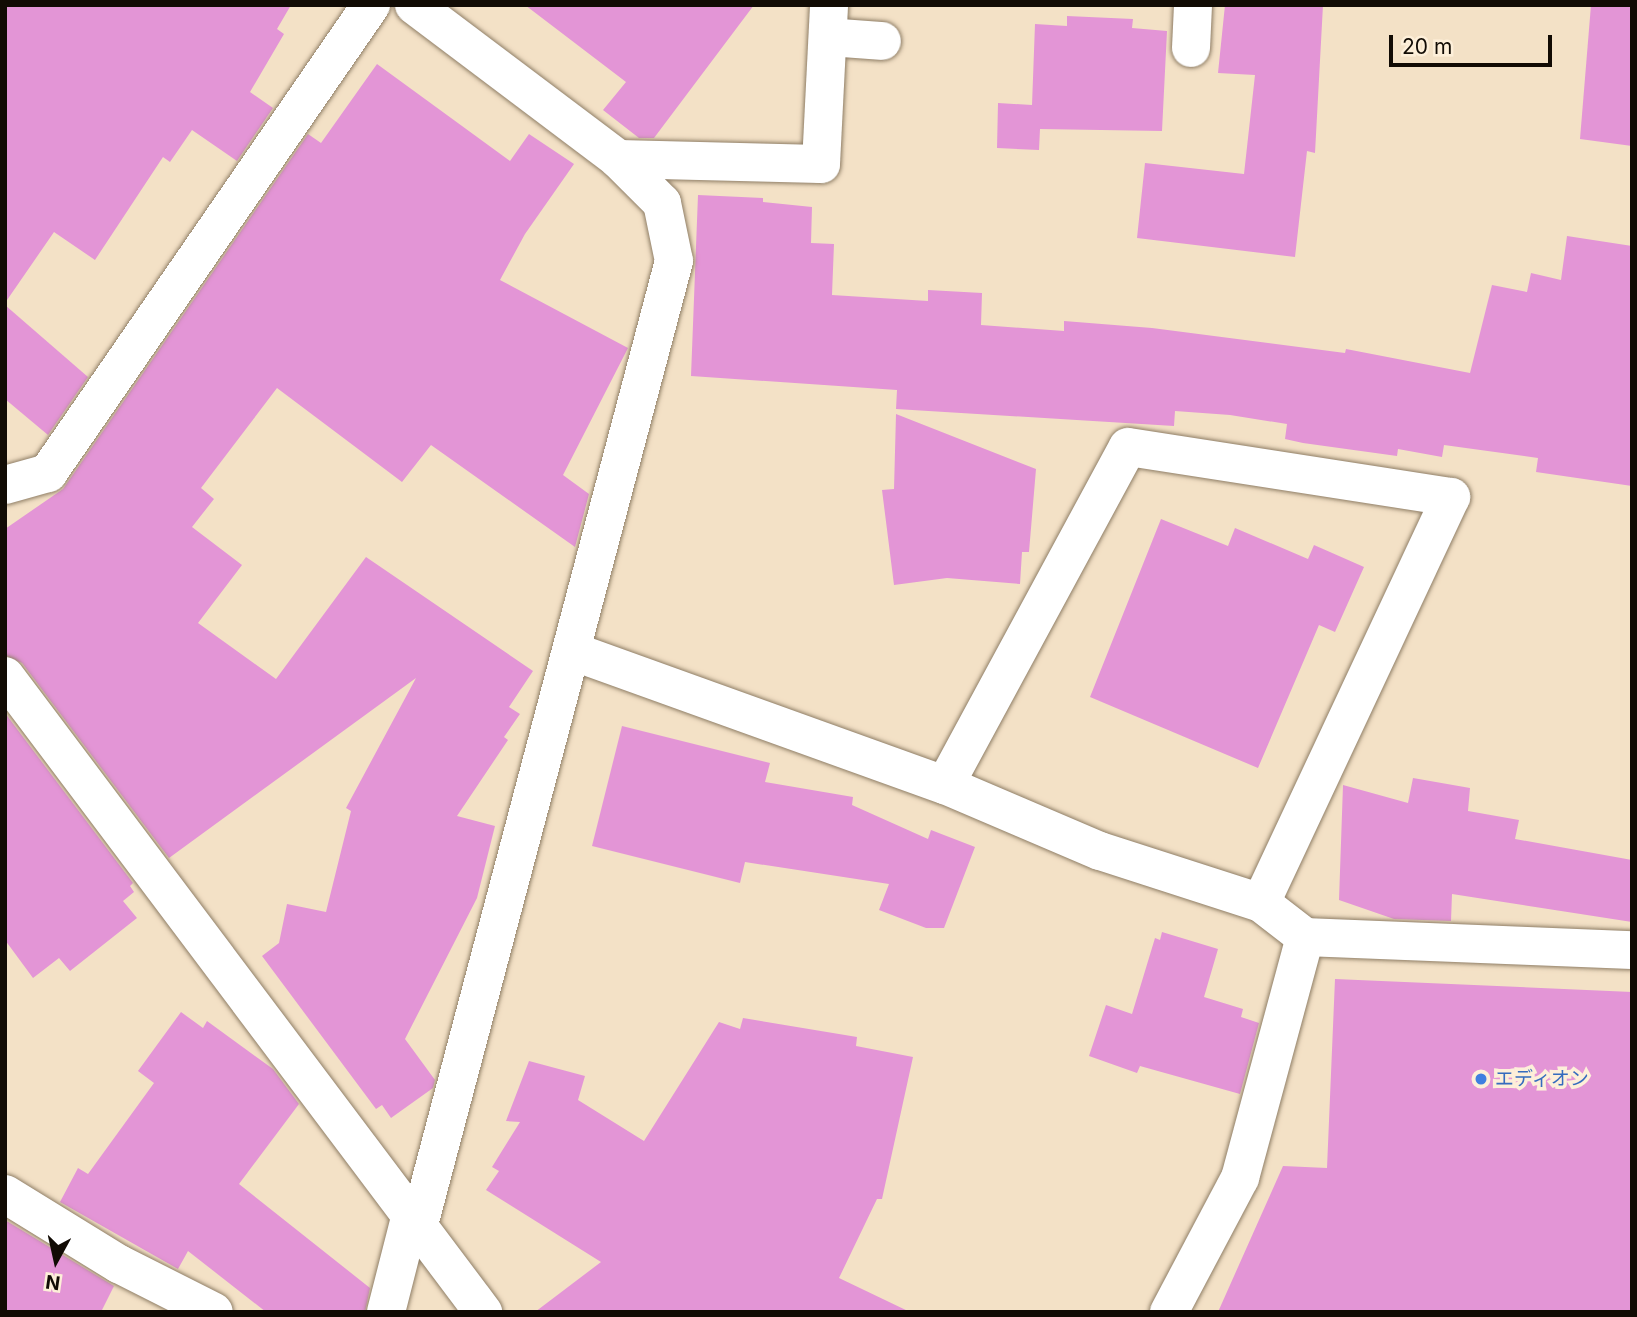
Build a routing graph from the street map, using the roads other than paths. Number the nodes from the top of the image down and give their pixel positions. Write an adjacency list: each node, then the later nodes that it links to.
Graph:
1 (371, 5): 8 (street)
2 (414, 5): 7 (street)
3 (1193, 5): 6 (street)
4 (828, 21): 5 (street); 7 (street)
5 (882, 41)
6 (1191, 48)
7 (618, 159): 9 (street)
8 (5, 485)
9 (572, 651): 11 (street); 16 (street)
10 (5, 676): 16 (street)
11 (945, 785): 12 (street); 12 (street)
12 (1261, 903): 13 (street)
13 (1305, 937): 14 (street); 20 (street)
14 (1632, 950)
15 (5, 1194): 17 (street)
16 (415, 1219): 18 (street); 19 (street)
17 (214, 1312)
18 (386, 1312)
19 (483, 1312)
20 (1169, 1312)

